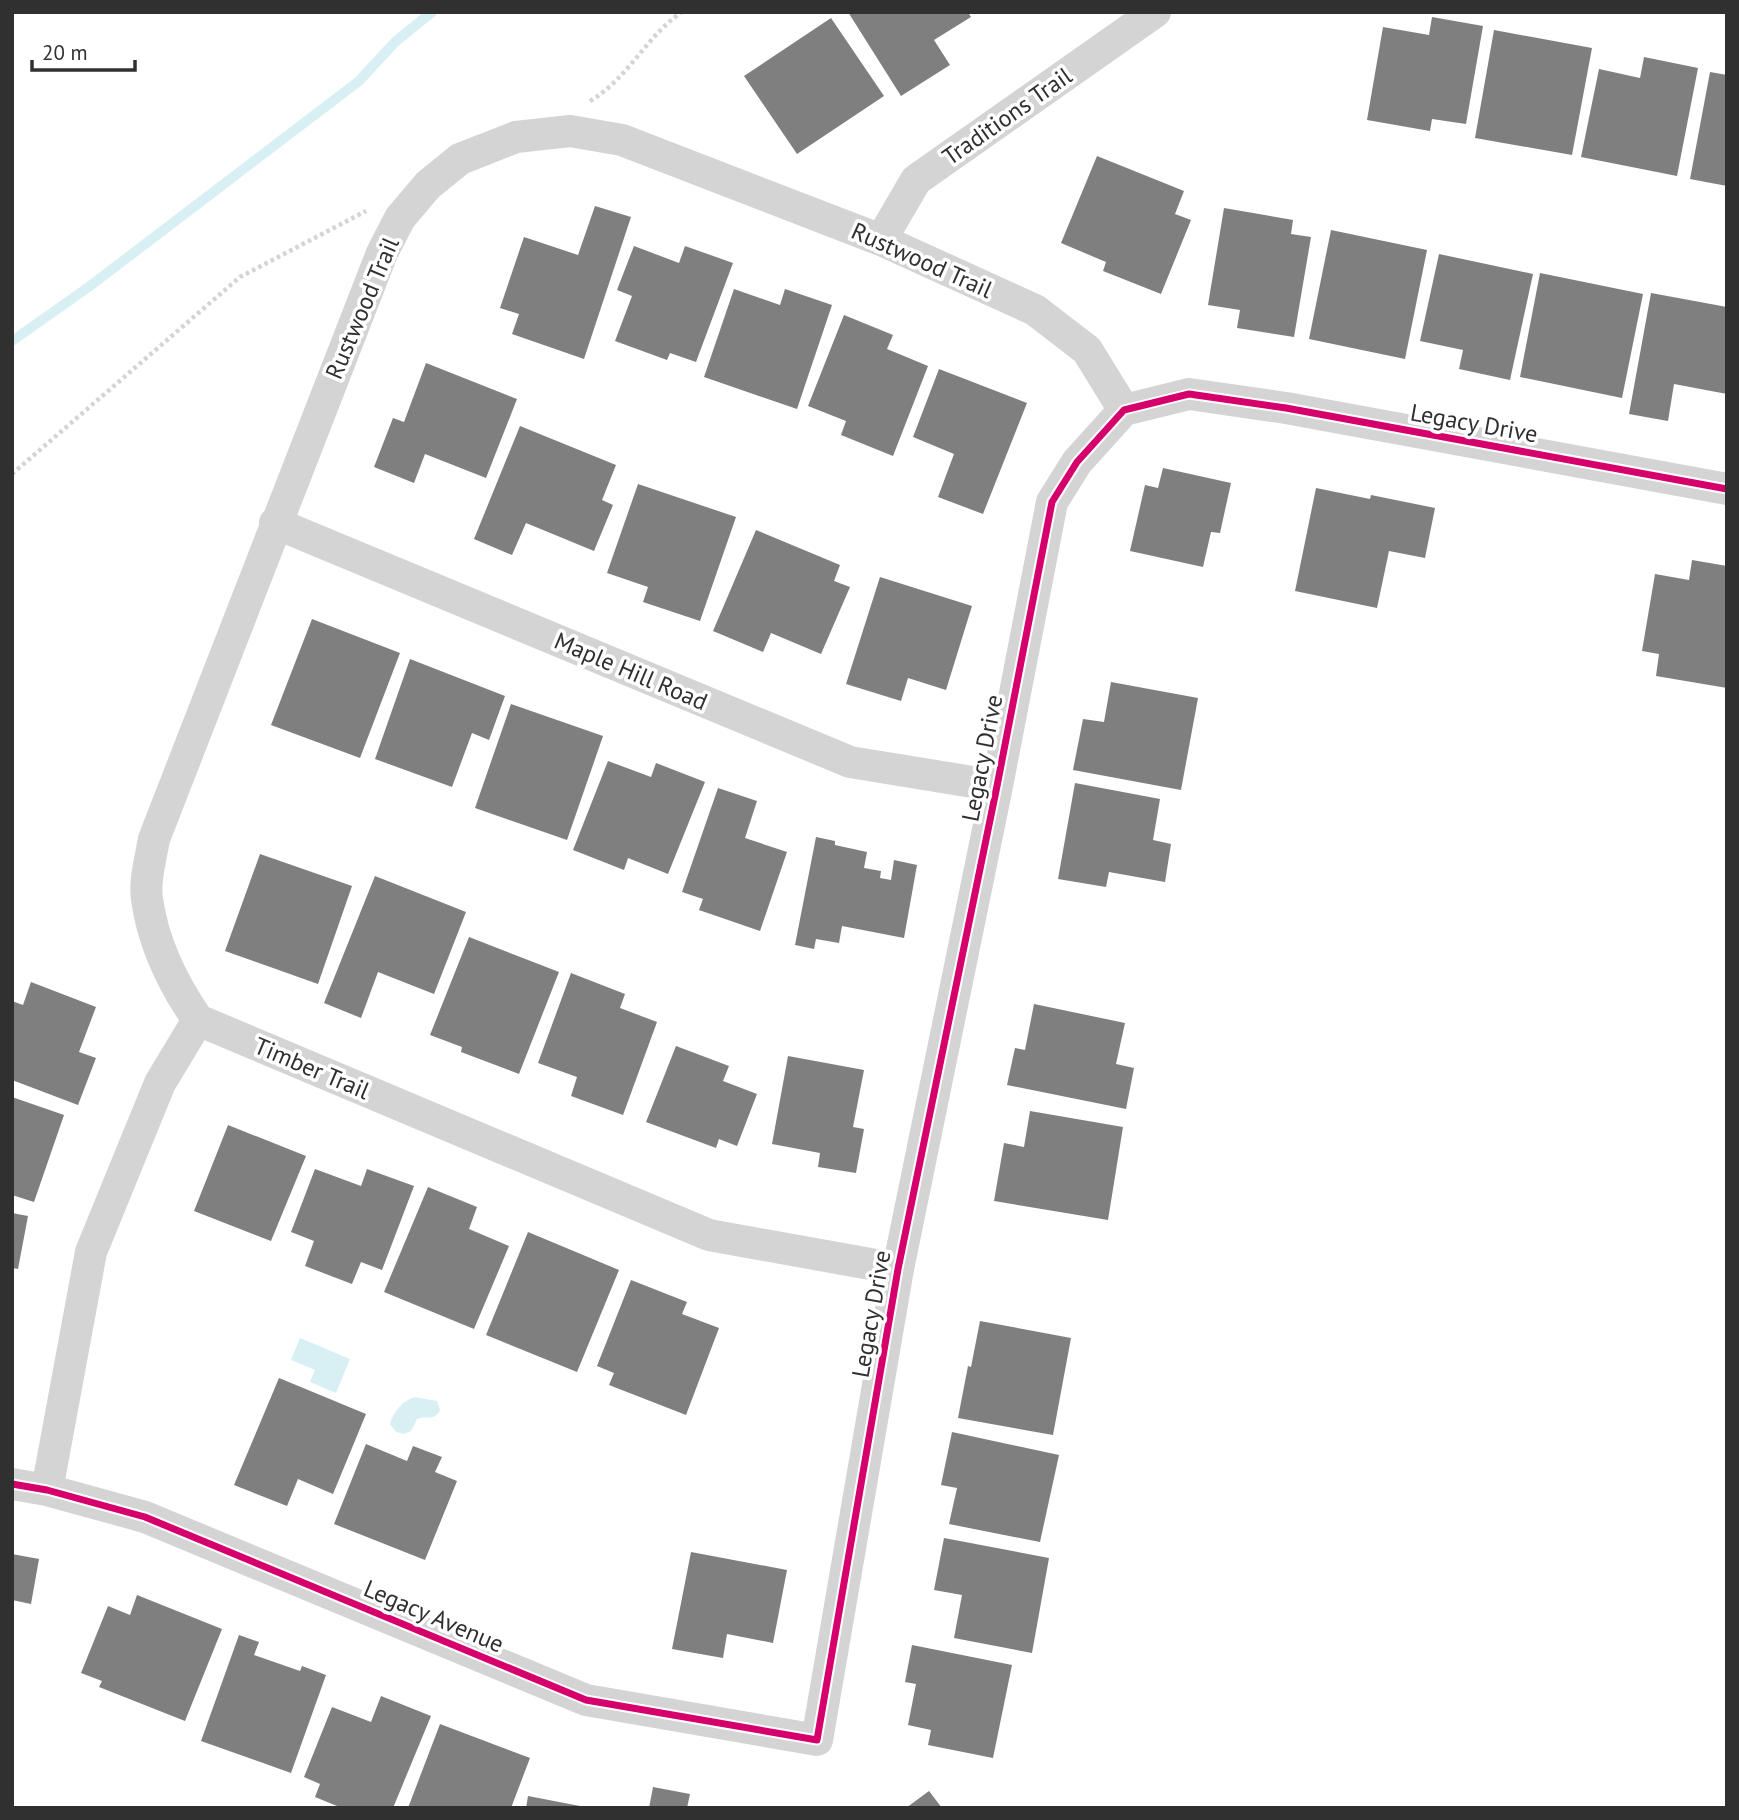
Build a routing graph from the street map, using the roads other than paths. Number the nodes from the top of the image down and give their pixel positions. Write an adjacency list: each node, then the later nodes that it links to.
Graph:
1 (1156, 12): 2 (street, Traditions Trail)
2 (881, 240): 3 (street, Rustwood Trail); 5 (street, Rustwood Trail)
3 (1124, 410): 4 (street, Legacy Drive); 6 (street, Legacy Drive)
4 (1727, 489)
5 (275, 523): 6 (street, Maple Hill Road); 7 (street, Rustwood Trail)
6 (997, 786): 8 (street, Legacy Drive)
7 (198, 1020): 8 (street, Timber Trail); 10 (street)
8 (898, 1269): 11 (street, Legacy Drive)
9 (12, 1484): 10 (street, Legacy Avenue)
10 (47, 1490): 11 (street, Legacy Avenue)
11 (817, 1740)

